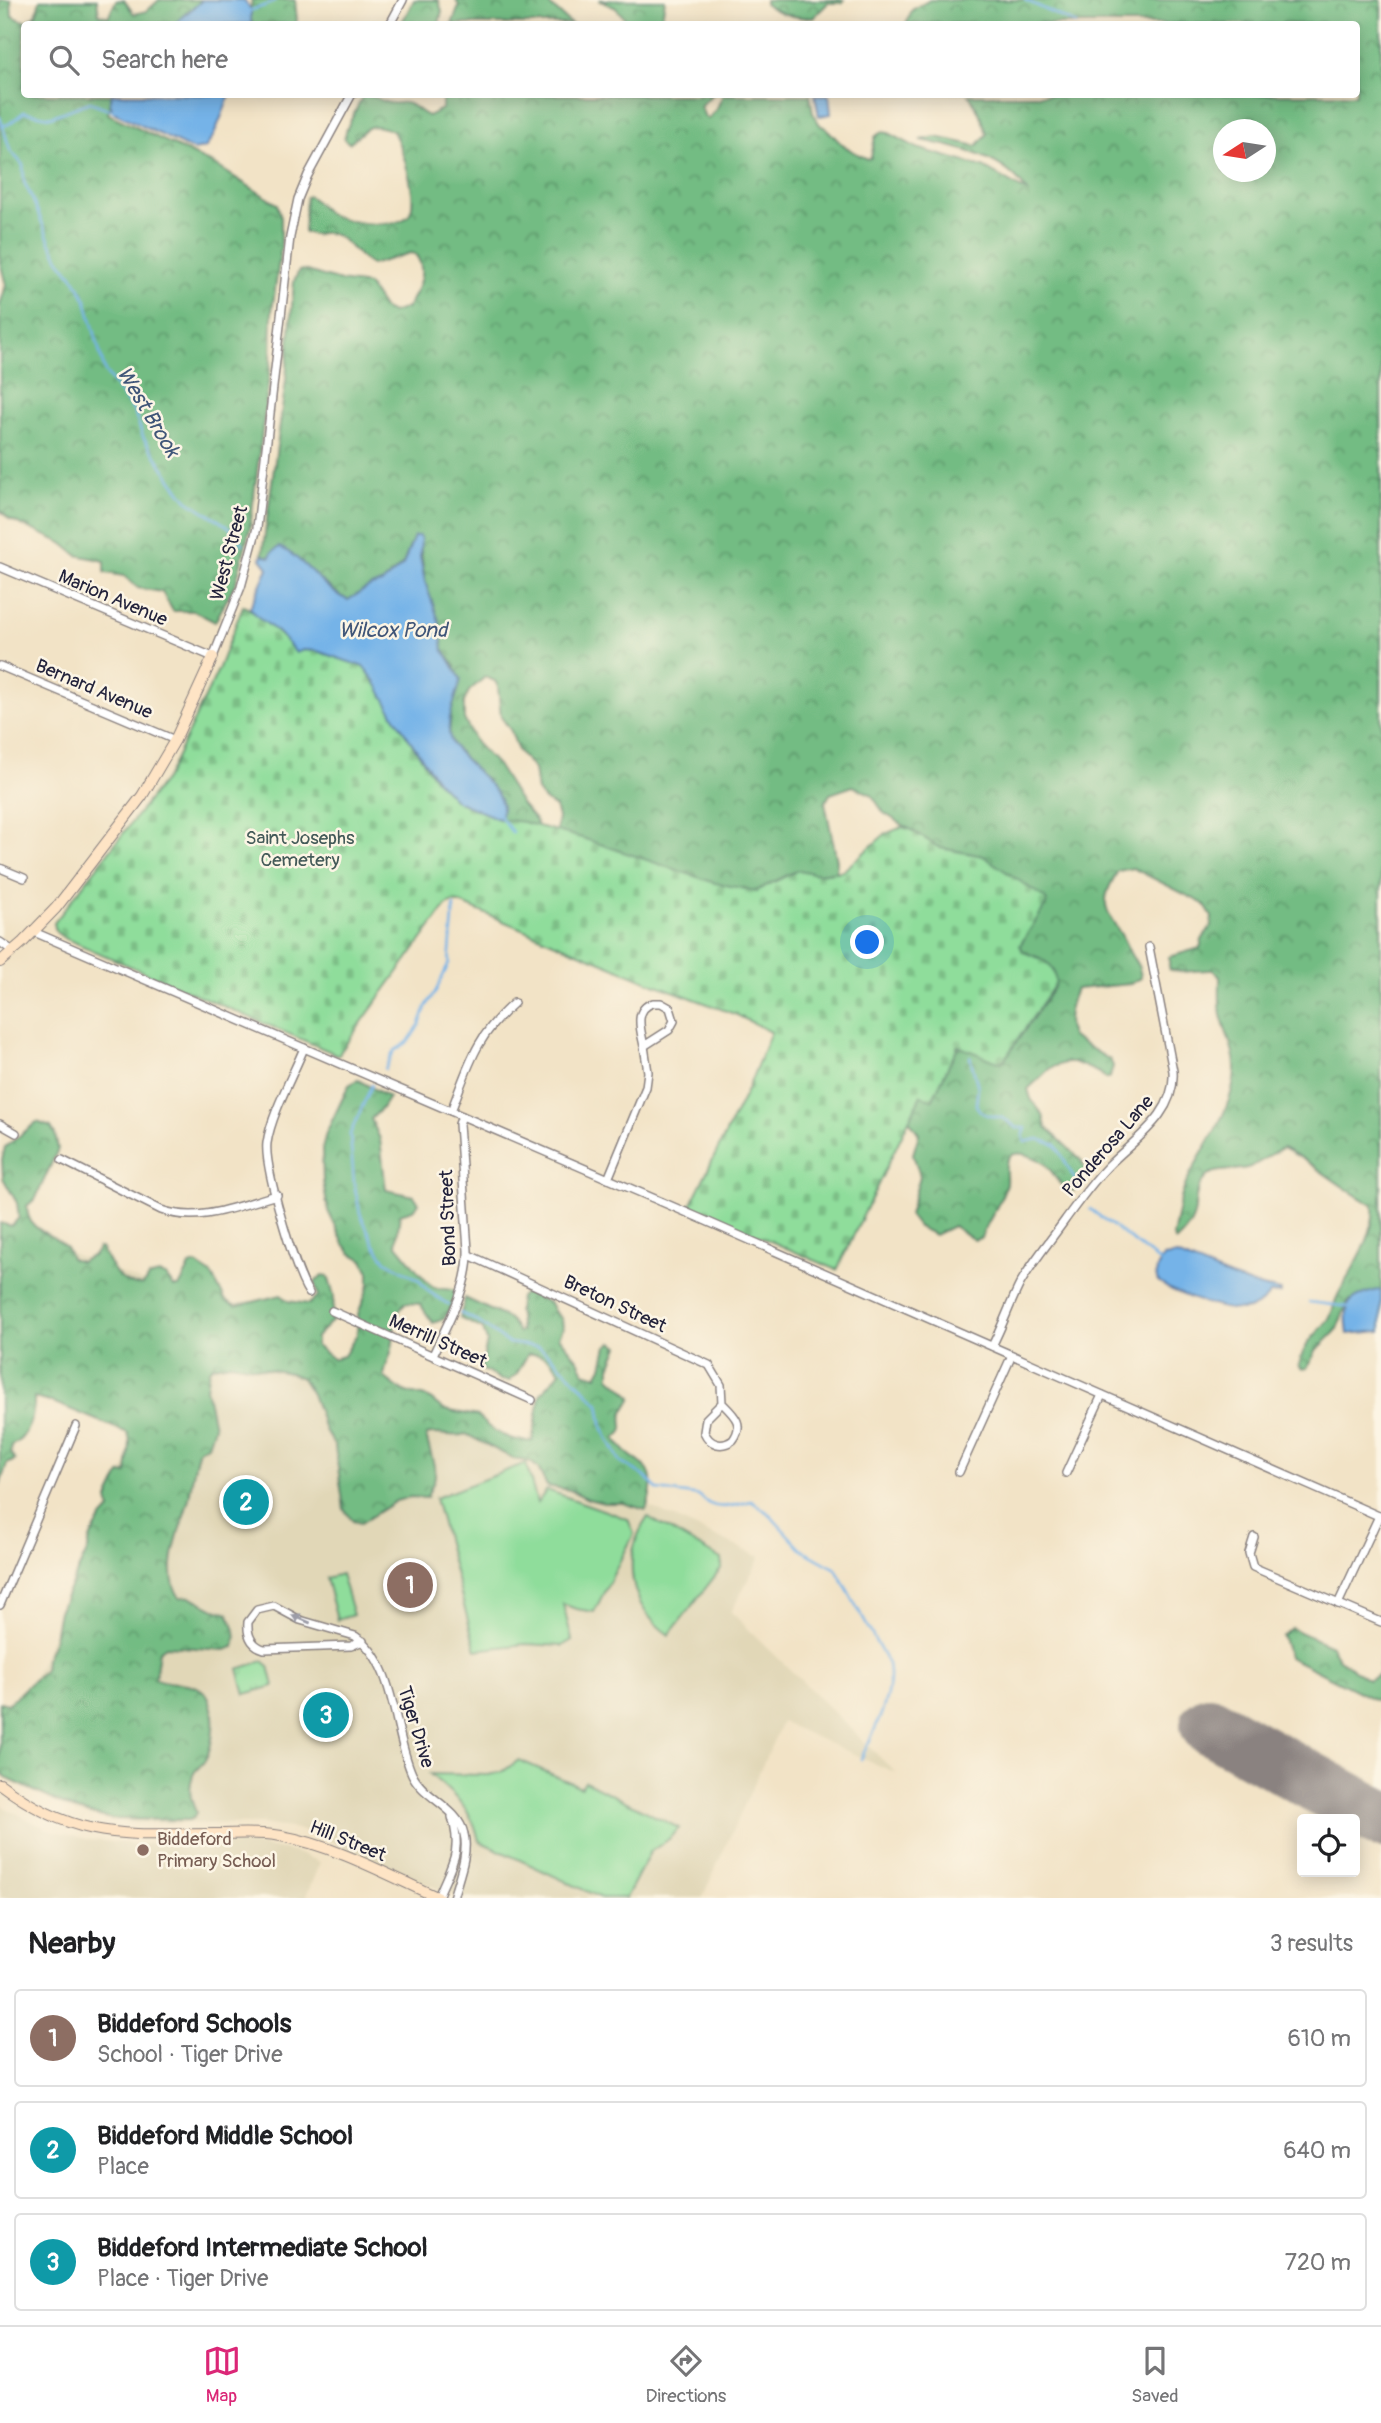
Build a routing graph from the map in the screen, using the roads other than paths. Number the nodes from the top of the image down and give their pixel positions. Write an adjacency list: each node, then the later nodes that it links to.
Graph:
1 (403, 0): 2 (street)
2 (392, 21)
3 (350, 98): 5 (street, West Street)
4 (0, 567): 5 (street, Marion Avenue)
5 (213, 657): 7 (street, West Street)
6 (0, 666): 7 (street, Bernard Avenue)
7 (175, 740): 10 (street, West Street)
8 (0, 868): 9 (street)
9 (24, 878)
10 (34, 932): 13 (street, West Street); 17 (street)
11 (0, 942): 13 (street)
12 (1149, 947): 28 (street, Ponderosa Lane)
13 (13, 951): 14 (street, West Street)
14 (0, 962)
15 (514, 1003): 18 (street)
16 (644, 1046): 16 (street); 23 (street)
17 (304, 1048): 18 (street); 24 (street)
18 (451, 1111): 19 (street)
19 (462, 1116): 23 (street); 25 (street, Bond Street)
20 (0, 1124): 21 (street)
21 (16, 1133)
22 (62, 1160): 24 (street)
23 (608, 1179): 28 (street)
24 (277, 1195): 26 (street)
25 (468, 1255): 29 (street, Bond Street); 33 (street, Breton Street)
26 (309, 1293)
27 (331, 1311): 29 (street, Merrill Street)
28 (992, 1346): 30 (street)
29 (433, 1355): 32 (street, Merrill Street)
30 (1012, 1355): 31 (street); 35 (street)
31 (1102, 1395): 36 (street); 37 (street)
32 (532, 1400)
33 (722, 1403): 33 (street, Breton Street)
34 (76, 1426): 40 (street)
35 (959, 1472)
36 (1066, 1473)
37 (1380, 1516): 39 (street)
38 (1254, 1537): 39 (street)
39 (1339, 1604): 41 (street)
40 (0, 1605)
41 (1381, 1622)
42 (363, 1641): 42 (street, one-way to 42); 44 (street, Tiger Drive)
43 (0, 1784): 45 (street, Hill Street)
44 (451, 1813): 45 (street); 46 (street, Tiger Drive)
45 (439, 1898)
46 (453, 1898)

